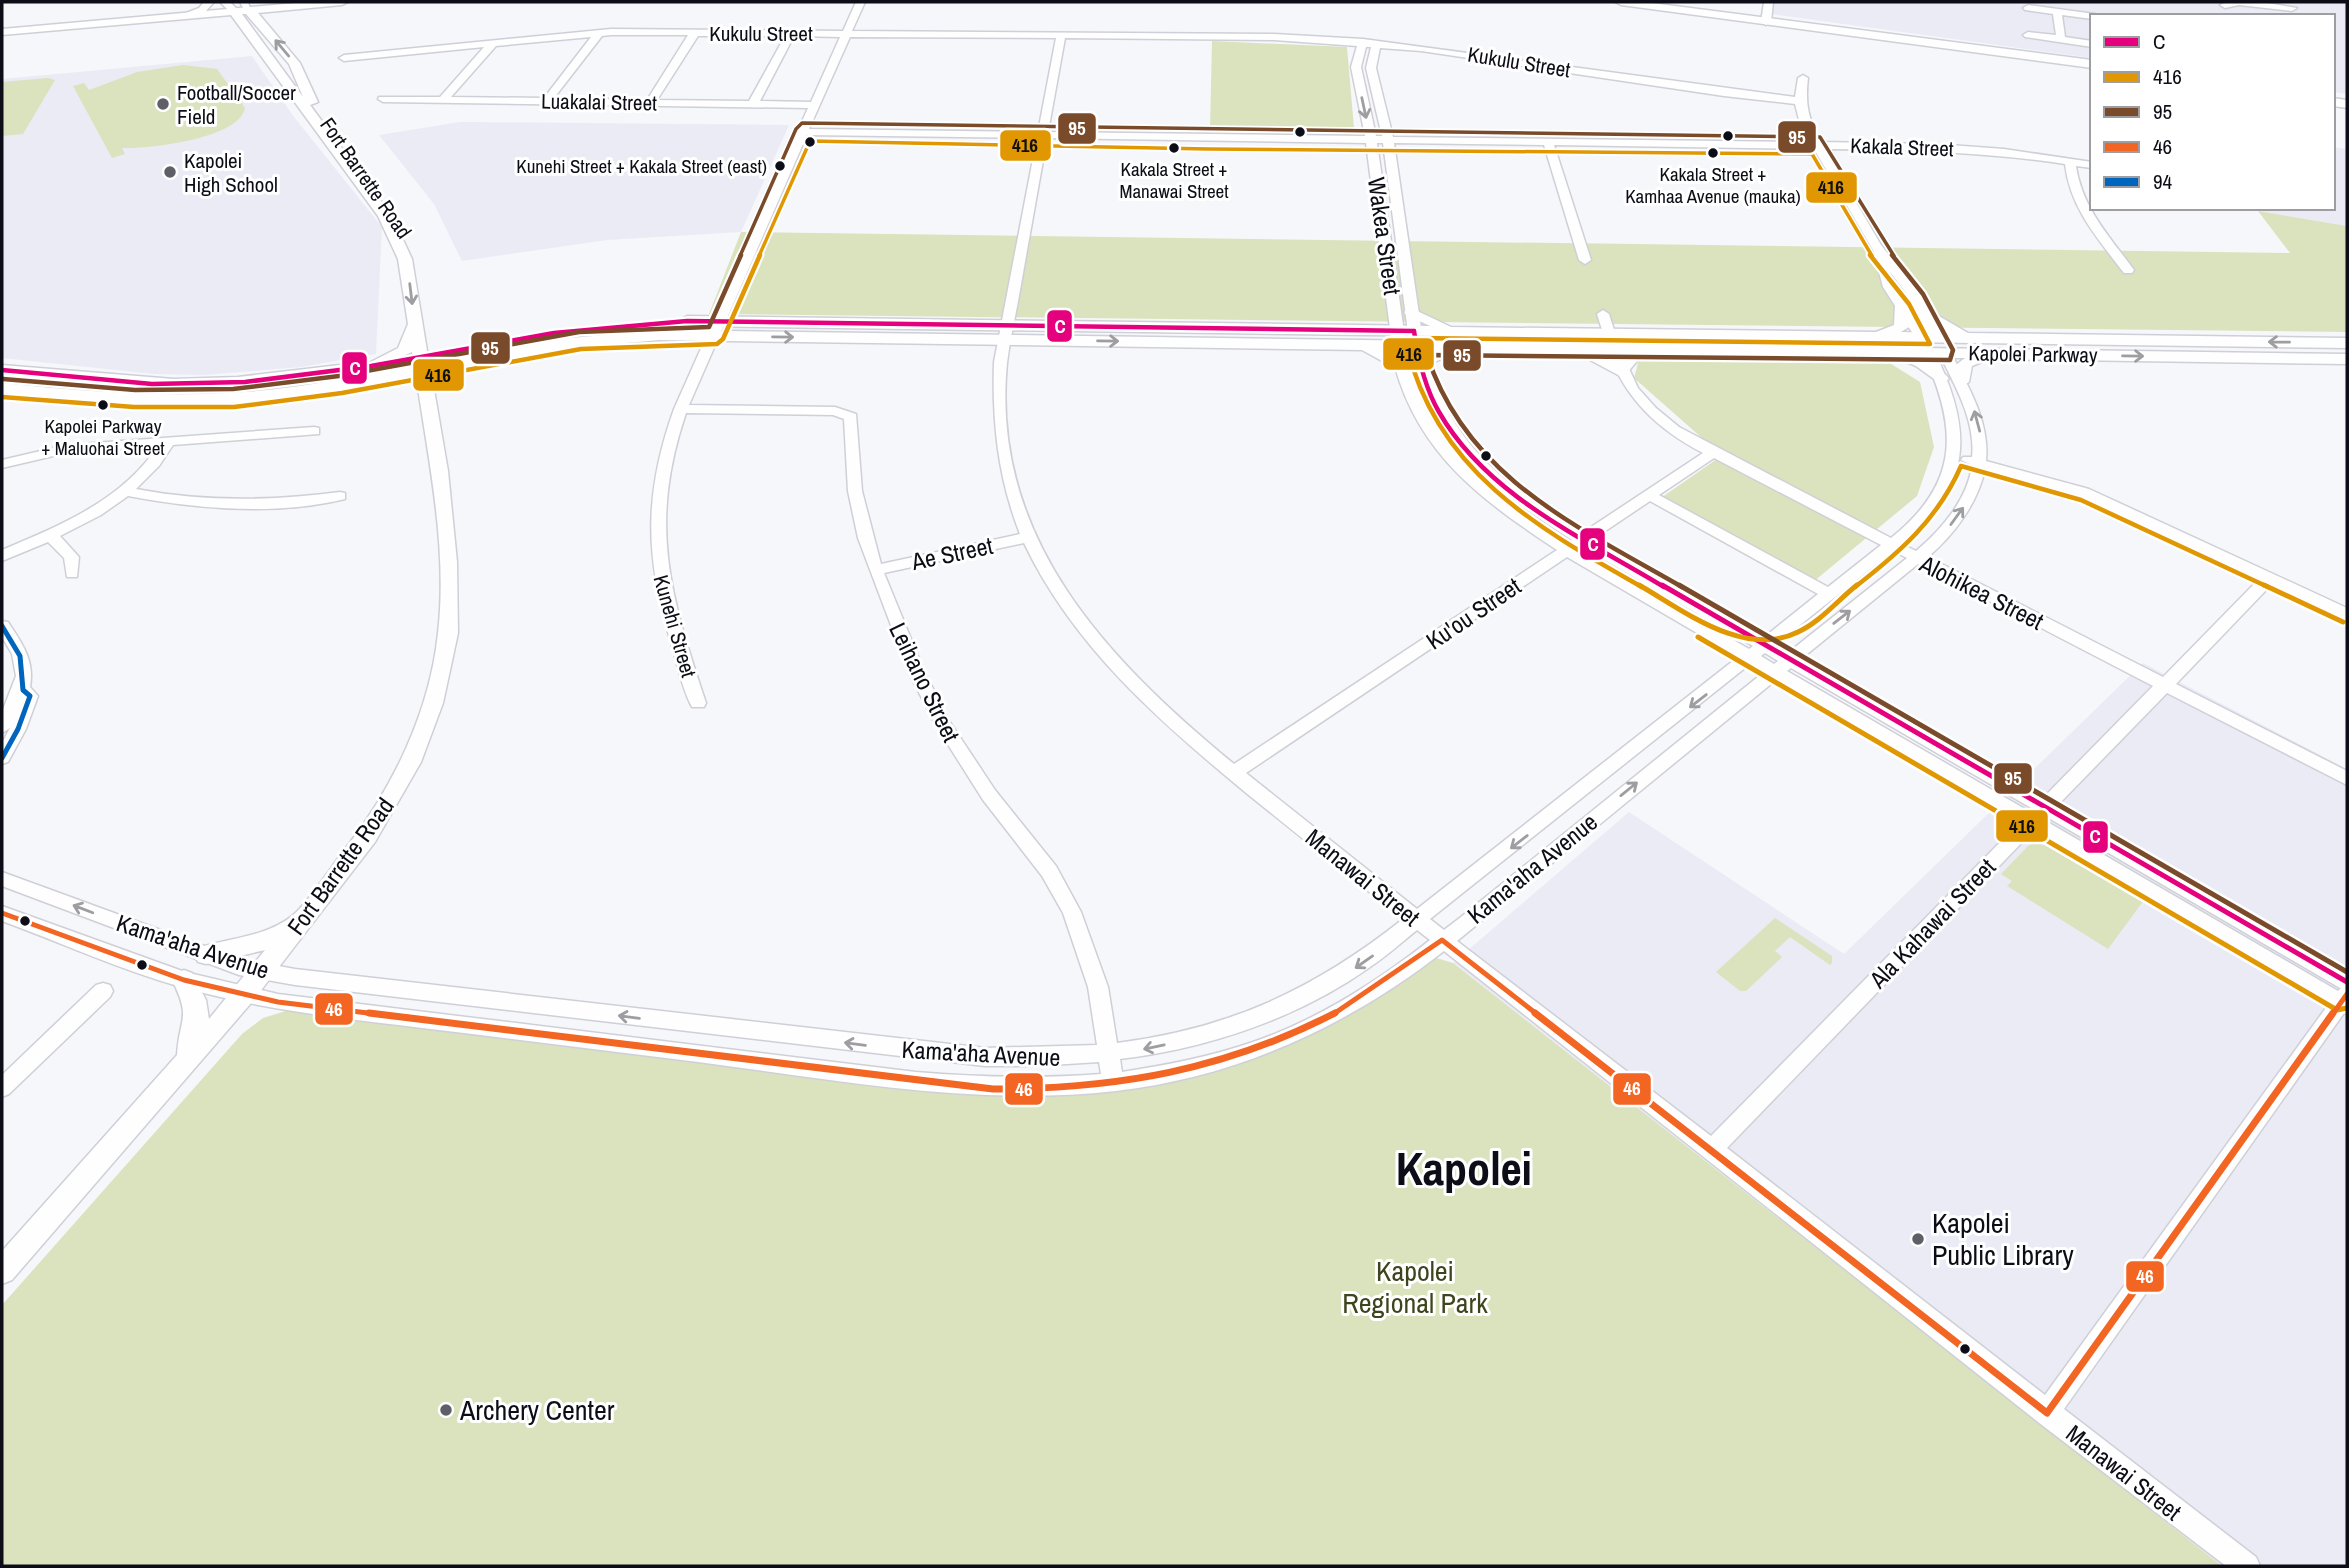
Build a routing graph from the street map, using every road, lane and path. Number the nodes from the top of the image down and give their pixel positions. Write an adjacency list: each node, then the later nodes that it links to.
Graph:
1 (209, 2): 12 (street)
2 (342, 2): 8 (main road)
3 (860, 2): 19 (street, Kunehi Street)
4 (1621, 2): 14 (main road)
5 (1768, 2): 14 (street)
6 (2222, 3): 10 (street); 11 (street)
7 (2028, 8): 9 (street)
8 (241, 9): 12 (main road); 53 (main road, Fort Barrette Road, one-way to 53); 70 (main road, Fort Barrette Road, one-way to 8)
9 (2057, 12): 13 (street); 22 (street)
10 (2291, 12)
11 (2240, 14)
12 (189, 15): 15 (main road)
13 (2090, 16)
14 (1766, 22): 28 (main road)
15 (2, 32)
16 (695, 32): 17 (street, Kukulu Street); 18 (street, Kukulu Street); 34 (street)
17 (598, 33): 23 (street, Kukulu Street); 33 (street)
18 (791, 33): 19 (street, Kukulu Street); 35 (street)
19 (847, 33): 20 (street, Kukulu Street); 36 (street, Kunehi Street)
20 (1061, 35): 24 (street, Kukulu Street); 38 (street, Manawai Street)
21 (2028, 35): 22 (street)
22 (2061, 39): 26 (street)
23 (494, 42): 27 (street, Kukulu Street); 31 (street)
24 (1363, 43): 25 (street, Kukulu Street); 39 (street, Wakea Street, one-way to 39)
25 (1377, 44): 32 (street, Kukulu Street); 40 (street, Wakea Street)
26 (2090, 44)
27 (344, 58)
28 (2090, 66)
29 (1803, 78): 32 (street)
30 (383, 99): 31 (street, Luakalai Street)
31 (443, 100): 33 (street, Luakalai Street)
32 (1800, 101): 42 (street)
33 (547, 102): 34 (street, Luakalai Street)
34 (650, 103): 35 (street, Luakalai Street)
35 (753, 104): 36 (street, Luakalai Street)
36 (816, 105): 37 (street, Kunehi Street)
37 (804, 132): 38 (street, Kakala Street); 52 (street, Kunehi Street)
38 (1041, 136): 39 (street, Kakala Street); 54 (street, Manawai Street)
39 (1371, 140): 40 (street, Kakala Street); 49 (street, Wakea Street)
40 (1388, 140): 41 (street, Kakala Street); 49 (street, Wakea Street)
41 (1548, 142): 42 (street, Kakala Street); 46 (street)
42 (1817, 145): 43 (street, Kakala Street); 45 (street)
43 (2070, 162): 44 (street, Kakala Street); 47 (street)
44 (2090, 165)
45 (1877, 248): 48 (street); 50 (street)
46 (1585, 260)
47 (2128, 270)
48 (1902, 306): 57 (main road); 59 (street)
49 (1403, 311): 56 (main road); 58 (street, Wakea Street); 61 (main road)
50 (1925, 313): 59 (street); 60 (main road)
51 (1602, 314): 62 (street, Alohikea Street)
52 (722, 321): 54 (main road, Kapolei Parkway); 55 (street, Kunehi Street); 70 (main road, Kapolei Parkway)
53 (414, 323): 70 (main road, Fort Barrette Road); 71 (main road)
54 (1006, 332): 55 (main road, Kapolei Parkway, one-way to 54); 56 (main road, Kapolei Parkway); 92 (street, Manawai Street)
55 (715, 336): 70 (main road, Kapolei Parkway); 81 (street, Kunehi Street)
56 (1358, 337): 58 (main road, Kapolei Parkway); 72 (main road)
57 (1873, 337): 59 (main road, Kapolei Parkway); 62 (main road, Kapolei Parkway)
58 (1407, 338): 61 (main road, Kapolei Parkway); 72 (street, Wakea Street); 74 (street, Wakea Street)
59 (1929, 338): 60 (main road, Kapolei Parkway); 67 (main road)
60 (1980, 338): 63 (main road, Kapolei Parkway, one-way to 60)
61 (1458, 339): 62 (main road, Kapolei Parkway); 64 (main road, Kapolei Parkway); 74 (main road)
62 (1611, 341): 64 (main road, Kapolei Parkway); 65 (main road, Kapolei Parkway); 75 (street, Alohikea Street)
63 (2347, 343)
64 (1568, 348): 75 (main road)
65 (1652, 349): 66 (main road, Kapolei Parkway); 75 (main road)
66 (1889, 352): 67 (main road, Kapolei Parkway); 76 (main road)
67 (1937, 353): 68 (main road, Kapolei Parkway); 76 (street, Kama'aha Avenue); 78 (street, Kama'aha Avenue)
68 (1991, 354): 69 (main road, Kapolei Parkway, one-way to 69); 78 (main road)
69 (2347, 359)
70 (424, 360): 71 (main road, Kapolei Parkway); 77 (main road, Kapolei Parkway); 80 (main road, Fort Barrette Road)
71 (371, 366): 73 (main road, Kapolei Parkway)
72 (1402, 367): 95 (street, Wakea Street)
73 (10, 370): 79 (main road)
74 (1423, 371): 93 (street, Wakea Street)
75 (1620, 371): 84 (street, Alohikea Street)
76 (1941, 379): 85 (street, Kama'aha Avenue)
77 (360, 380): 79 (main road, Kapolei Parkway); 80 (main road)
78 (1961, 382): 86 (street, Kama'aha Avenue, one-way to 78)
79 (2, 386)
80 (428, 393): 125 (main road, Fort Barrette Road)
81 (681, 409): 98 (street, Leihano Street); 117 (street, Kunehi Street)
82 (314, 431): 83 (street)
83 (169, 441): 87 (street); 88 (street)
84 (1712, 453): 89 (street, Ku'ou Street); 94 (street, Alohikea Street)
85 (1955, 456): 86 (street); 94 (street, Kama'aha Avenue)
86 (1980, 462): 97 (street, Kama'aha Avenue, one-way to 86); 100 (street)
87 (2, 464)
88 (128, 492): 90 (street); 91 (street)
89 (1649, 495): 93 (street, Ku'ou Street); 101 (street)
90 (340, 496)
91 (50, 535): 96 (street); 99 (street)
92 (1028, 537): 98 (street, Ae Street); 120 (street, Manawai Street)
93 (1582, 540): 95 (street, Ku'ou Street); 105 (street, Wakea Street)
94 (1894, 546): 97 (street, Alohikea Street); 101 (street, Kama'aha Avenue)
95 (1567, 550): 105 (street, Wakea Street); 120 (street, Ku'ou Street)
96 (2, 556)
97 (1916, 558): 106 (street, Kama'aha Avenue, one-way to 97); 113 (street, Alohikea Street)
98 (875, 570): 134 (street, Leihano Street)
99 (72, 574)
100 (2269, 578): 102 (street); 113 (street, Ala Kahawai Street)
101 (1830, 595): 103 (street, Kama'aha Avenue)
102 (2347, 614)
103 (1794, 625): 105 (street); 107 (street, Kama'aha Avenue)
104 (2, 626): 114 (street)
105 (1718, 629): 107 (street, Wakea Street); 108 (street, Wakea Street); 111 (street)
106 (1813, 640): 109 (street, Kama'aha Avenue); 112 (street)
107 (1766, 647): 108 (street, Kama'aha Avenue); 109 (street, Wakea Street)
108 (1752, 658): 110 (street, Wakea Street); 111 (street, Kama'aha Avenue)
109 (1789, 659): 110 (street, Kama'aha Avenue); 112 (street, Wakea Street)
110 (1774, 671): 115 (street, Wakea Street); 116 (street, Kama'aha Avenue)
111 (1728, 677): 126 (street, Kama'aha Avenue, one-way to 126)
112 (1828, 681): 122 (street, Wakea Street)
113 (2164, 685): 121 (street, Alohikea Street); 122 (street, Ala Kahawai Street)
114 (23, 690): 118 (street); 119 (street)
115 (1812, 693): 116 (street); 122 (street, Wakea Street)
116 (1746, 694): 127 (street, Kama'aha Avenue, one-way to 116)
117 (698, 703)
118 (2, 727)
119 (2, 758)
120 (1233, 773): 126 (street, Manawai Street)
121 (2347, 779)
122 (2037, 814): 133 (street, Wakea Street); 138 (street, Ala Kahawai Street)
123 (2, 879): 128 (street, Kama'aha Avenue, one-way to 123)
124 (2, 913): 130 (street, Kama'aha Avenue)
125 (302, 920): 128 (main road); 129 (main road, Fort Barrette Road)
126 (1419, 921): 127 (street, Manawai Street); 134 (street, Kama'aha Avenue, one-way to 134)
127 (1442, 940): 136 (street, Kama'aha Avenue); 138 (street, Manawai Street)
128 (206, 956): 129 (street, Kama'aha Avenue)
129 (262, 972): 132 (main road, Fort Barrette Road); 134 (street, Kama'aha Avenue, one-way to 129)
130 (184, 980): 132 (street, Kama'aha Avenue); 135 (main road)
131 (103, 992): 137 (street)
132 (244, 995): 135 (main road, Fort Barrette Road); 136 (street, Kama'aha Avenue)
133 (2346, 996): 140 (street)
134 (1108, 1055): 136 (street, Leihano Street)
135 (186, 1060): 139 (main road, Fort Barrette Road)
136 (1113, 1083)
137 (2, 1088)
138 (1713, 1149): 140 (street, Manawai Street)
139 (2, 1271)
140 (2047, 1413): 141 (street, Manawai Street)
141 (2246, 1566)

